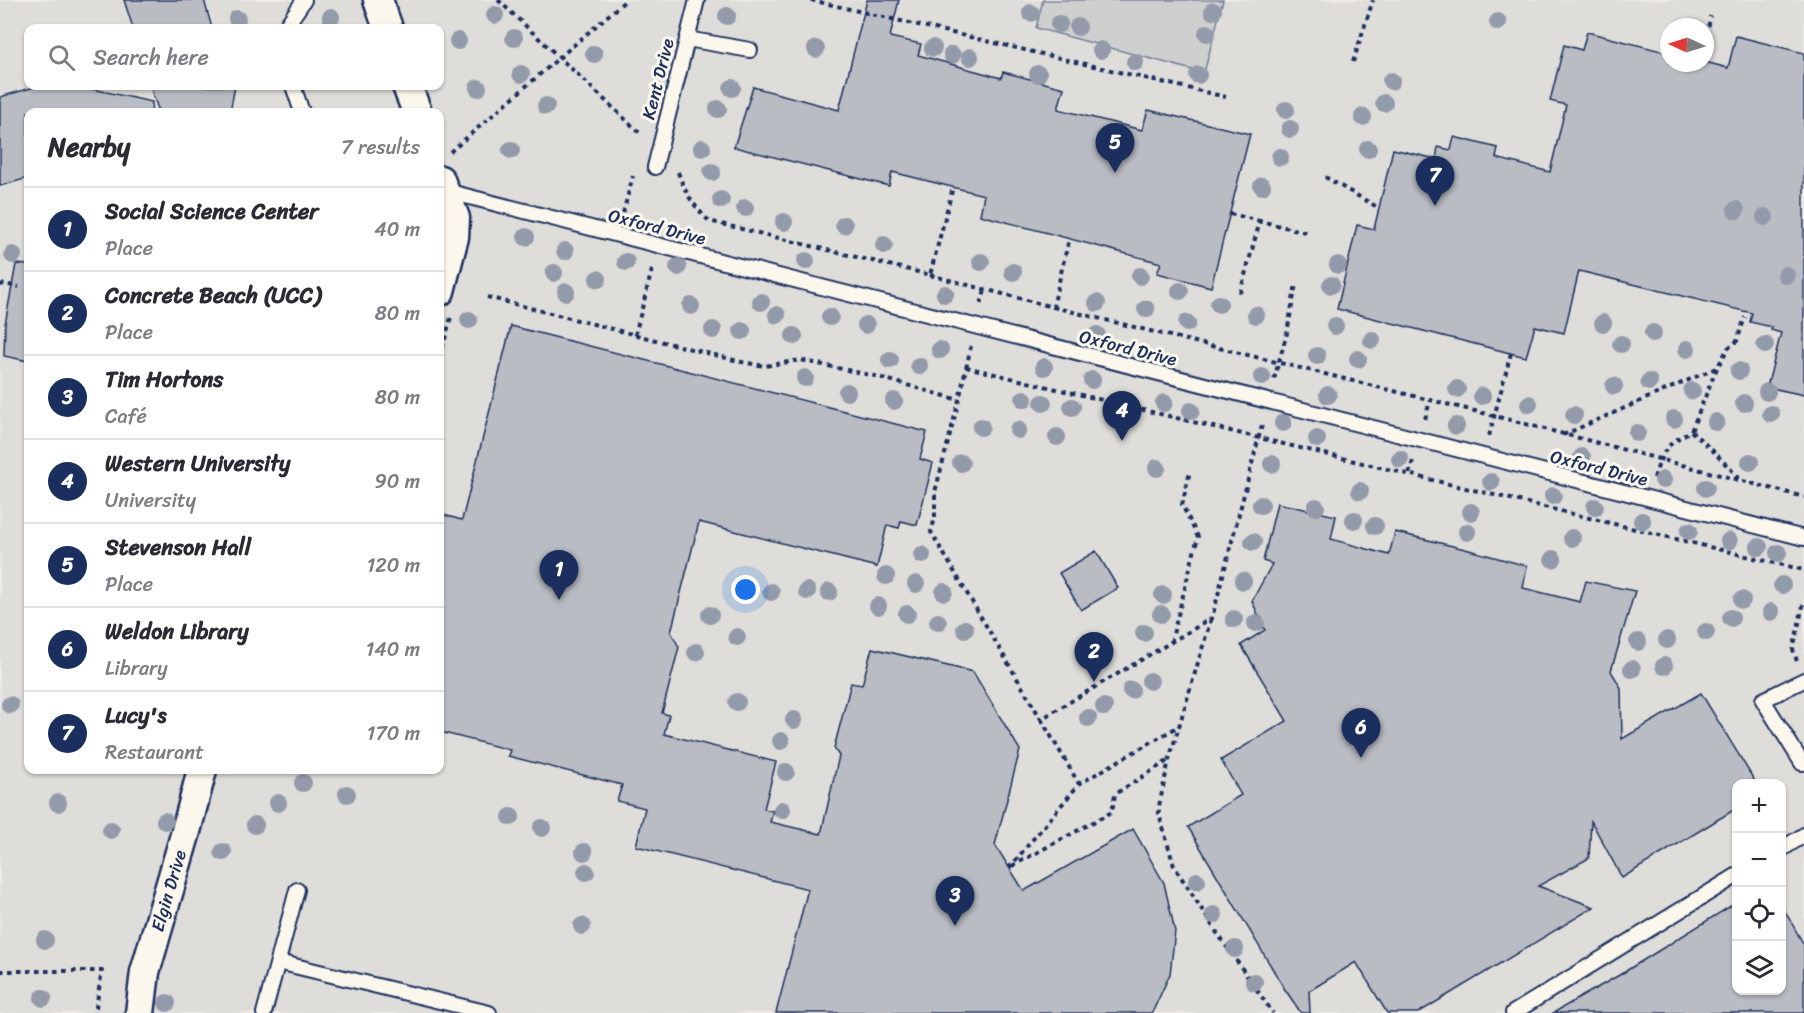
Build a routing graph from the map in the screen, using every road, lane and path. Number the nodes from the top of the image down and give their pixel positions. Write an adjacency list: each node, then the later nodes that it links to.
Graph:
1 (304, 0): 8 (lane)
2 (378, 0): 9 (street)
3 (498, 0): 12 (path)
4 (626, 0): 12 (path)
5 (696, 0): 10 (lane, Kent Drive)
6 (811, 0): 16 (path)
7 (1372, 0): 13 (path)
8 (288, 24)
9 (387, 24)
10 (687, 39): 11 (lane); 22 (lane, Kent Drive)
11 (750, 50)
12 (560, 57): 19 (path); 20 (path)
13 (1353, 62)
14 (294, 90): 17 (lane)
15 (409, 90): 18 (street)
16 (1226, 97)
17 (301, 108)
18 (415, 108)
19 (644, 136)
20 (449, 153)
21 (676, 163): 24 (path)
22 (655, 166)
23 (1325, 177): 29 (path)
24 (682, 185): 25 (path); 35 (path)
25 (674, 187)
26 (953, 187): 35 (path)
27 (444, 188): 51 (lane, Oxford Drive)
28 (444, 194): 36 (street)
29 (1379, 208)
30 (1230, 214): 31 (path)
31 (1260, 221): 32 (path); 40 (path)
32 (1309, 233)
33 (1069, 239): 42 (path)
34 (656, 255): 44 (path)
35 (930, 275): 42 (path)
36 (444, 276)
37 (1296, 284): 47 (path)
38 (0, 285): 39 (path)
39 (19, 287)
40 (1240, 293)
41 (487, 297): 44 (path)
42 (1053, 307): 47 (path)
43 (1745, 317): 49 (path)
44 (635, 335): 50 (path)
45 (972, 342): 48 (path)
46 (1511, 353): 52 (path)
47 (1278, 362): 51 (path); 52 (path)
48 (966, 367): 50 (path); 55 (path)
49 (1717, 368): 53 (path); 54 (path)
50 (959, 400): 68 (path)
51 (1268, 402): 55 (path); 56 (lane, Oxford Drive)
52 (1495, 416): 54 (path); 56 (path)
53 (1691, 431): 57 (path); 59 (path)
54 (1563, 435): 57 (path)
55 (1258, 437): 63 (path); 65 (path)
56 (1483, 457): 61 (lane, Oxford Drive)
57 (1660, 461): 59 (path); 61 (path)
58 (1191, 471): 66 (path)
59 (1741, 480): 60 (path)
60 (1804, 497)
61 (1650, 500): 62 (lane, Oxford Drive)
62 (1804, 538)
63 (1804, 570)
64 (1804, 601): 67 (path)
65 (1212, 618): 66 (path); 69 (path)
66 (1171, 643): 68 (path)
67 (1804, 680): 71 (lane)
68 (1041, 719): 73 (path)
69 (1180, 726): 70 (path); 73 (path)
70 (1169, 760): 73 (path); 84 (path)
71 (1804, 763)
72 (201, 774): 81 (street, Elgin Drive)
73 (1079, 784)
74 (1804, 835): 75 (lane)
75 (1786, 846)
76 (1732, 879): 85 (lane)
77 (297, 890): 78 (lane)
78 (278, 962): 82 (lane); 83 (lane)
79 (0, 971): 80 (path)
80 (95, 1013)
81 (140, 1013)
82 (264, 1013)
83 (489, 1013)
84 (1272, 1013)
85 (1513, 1013)

